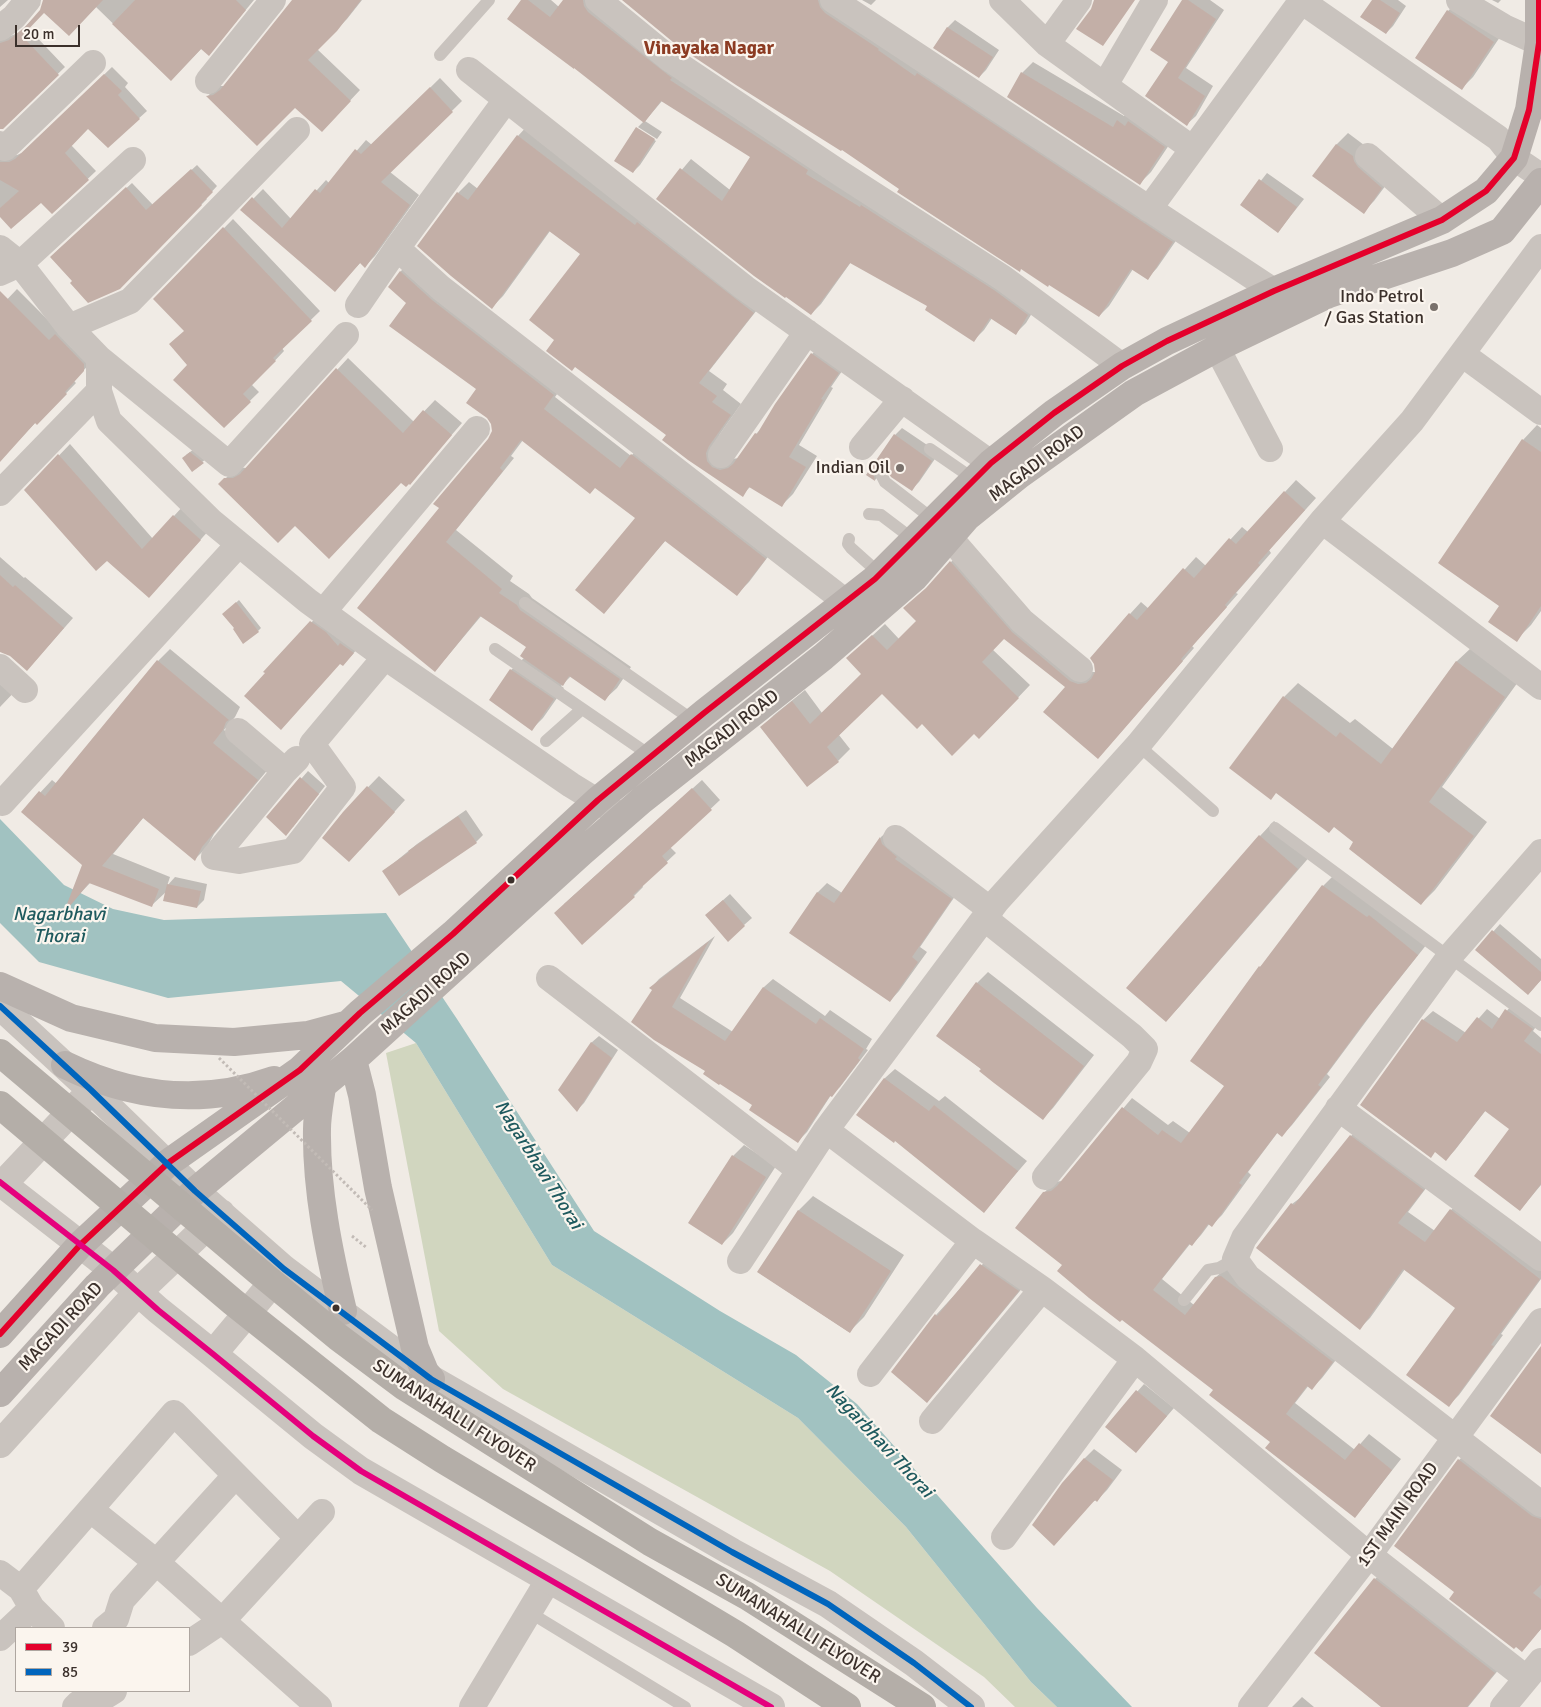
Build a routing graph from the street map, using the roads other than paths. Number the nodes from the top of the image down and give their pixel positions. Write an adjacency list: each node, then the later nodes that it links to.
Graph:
1 (28, 0): 12 (street)
2 (273, 0): 18 (street)
3 (489, 0): 15 (lane)
4 (598, 0): 43 (street)
5 (833, 0): 29 (street)
6 (1002, 0): 14 (street)
7 (1079, 0): 14 (street)
8 (1155, 0): 19 (street)
9 (1301, 0): 23 (street); 25 (street)
10 (1459, 0): 13 (street)
11 (1539, 0): 13 (main road, MAGADI ROAD)
12 (0, 28)
13 (1539, 43): 25 (main road, MAGADI ROAD)
14 (1047, 44): 19 (street)
15 (440, 55)
16 (93, 63): 22 (street)
17 (469, 70): 20 (street)
18 (208, 81)
19 (1105, 85): 23 (street)
20 (506, 100): 33 (street); 38 (street)
21 (297, 130): 37 (street)
22 (0, 144)
23 (1193, 149): 29 (street)
24 (1368, 156): 30 (street)
25 (1514, 158): 27 (street); 30 (main road, MAGADI ROAD)
26 (132, 160): 34 (street)
27 (1541, 176)
28 (1541, 182): 40 (main road, MAGADI ROAD)
29 (1149, 210): 35 (street)
30 (1442, 220): 35 (main road, MAGADI ROAD)
31 (1541, 247): 41 (street)
32 (0, 248): 34 (street)
33 (397, 248): 36 (street); 62 (street)
34 (10, 268): 37 (street)
35 (1274, 291): 43 (main road, MAGADI ROAD)
36 (358, 305)
37 (69, 327): 42 (street)
38 (807, 332): 45 (street); 51 (street)
39 (346, 334): 42 (street)
40 (1217, 348): 49 (street); 57 (main road, MAGADI ROAD)
41 (1462, 354): 46 (street); 56 (street)
42 (98, 358): 44 (street)
43 (1122, 366): 52 (main road, MAGADI ROAD)
44 (99, 391): 54 (street); 60 (street)
45 (902, 399): 48 (street); 52 (street)
46 (1541, 412)
47 (477, 429): 64 (street)
48 (862, 447)
49 (1270, 449)
50 (930, 450): 52 (lane)
51 (720, 455)
52 (983, 471): 57 (main road, MAGADI ROAD)
53 (882, 476): 57 (lane)
54 (0, 493)
55 (869, 514): 59 (lane)
56 (1322, 521): 69 (street); 76 (street)
57 (942, 529): 59 (main road, MAGADI ROAD); 68 (street); 82 (main road, MAGADI ROAD)
58 (849, 539): 61 (lane)
59 (914, 540): 61 (main road, MAGADI ROAD)
60 (239, 544): 64 (street); 80 (street)
61 (880, 574): 62 (main road, MAGADI ROAD)
62 (846, 602): 72 (main road, MAGADI ROAD)
63 (525, 603): 72 (lane)
64 (323, 612): 66 (street)
65 (495, 649): 71 (lane)
66 (385, 657): 75 (street); 79 (street)
67 (0, 668): 70 (street)
68 (1080, 669)
69 (1541, 687)
70 (25, 690)
71 (582, 709): 74 (lane); 77 (lane)
72 (694, 721): 77 (main road, MAGADI ROAD)
73 (238, 731): 78 (street)
74 (546, 741)
75 (312, 744): 78 (street); 78 (street)
76 (1138, 744): 81 (lane); 86 (street)
77 (651, 756): 79 (main road, MAGADI ROAD)
78 (285, 771)
79 (598, 800): 82 (street); 91 (main road, MAGADI ROAD)
80 (2, 803)
81 (1213, 811)
82 (622, 817): 94 (main road, MAGADI ROAD)
83 (1275, 828): 87 (lane)
84 (896, 838): 86 (street)
85 (1541, 852): 87 (street)
86 (988, 914): 101 (street); 104 (street)
87 (1450, 956): 92 (lane); 100 (street)
88 (549, 978): 103 (street)
89 (0, 986): 91 (main road)
90 (0, 1006): 95 (street)
91 (354, 1019): 96 (main road, MAGADI ROAD)
92 (1541, 1025)
93 (0, 1053): 154 (highway, SUMANAHALLI FLYOVER, bridge)
94 (353, 1060): 97 (main road, MAGADI ROAD); 124 (main road)
95 (65, 1065): 96 (main road); 98 (street)
96 (300, 1070): 102 (main road, MAGADI ROAD)
97 (322, 1087): 106 (main road, MAGADI ROAD); 118 (main road)
98 (91, 1090): 102 (street); 105 (street)
99 (0, 1106): 153 (highway, bridge)
100 (1338, 1108): 110 (street); 111 (street)
101 (826, 1130): 103 (street); 108 (street)
102 (168, 1163): 106 (street); 109 (main road, MAGADI ROAD)
103 (799, 1170): 112 (street)
104 (1045, 1178)
105 (2, 1183): 109 (street)
106 (195, 1191): 107 (street); 114 (main road, MAGADI ROAD)
107 (221, 1213): 113 (street); 116 (street, MAGADI ROAD)
108 (974, 1240): 115 (street); 123 (street)
109 (80, 1246): 114 (street); 120 (main road, MAGADI ROAD)
110 (1541, 1258)
111 (1234, 1259): 117 (lane); 127 (street)
112 (740, 1261)
113 (284, 1269): 118 (street); 121 (street)
114 (113, 1270): 116 (street); 125 (main road, MAGADI ROAD)
115 (1042, 1289): 122 (street); 126 (street)
116 (138, 1292): 121 (street); 128 (street, MAGADI ROAD)
117 (1184, 1300)
118 (342, 1311): 124 (street)
119 (1541, 1321): 127 (street, 1ST MAIN ROAD)
120 (0, 1334)
121 (213, 1354): 138 (street)
122 (1135, 1360): 133 (street); 135 (street)
123 (870, 1374)
124 (431, 1380): 155 (street)
125 (0, 1393)
126 (932, 1421)
127 (1456, 1437): 130 (street); 135 (street, 1ST MAIN ROAD)
128 (0, 1444)
129 (234, 1476): 131 (street); 134 (street); 136 (street)
130 (1541, 1504)
131 (91, 1510): 136 (street); 139 (street)
132 (322, 1512): 134 (street)
133 (1004, 1537)
134 (298, 1538): 141 (street)
135 (1369, 1555): 146 (street); 156 (street, 1ST MAIN ROAD)
136 (156, 1562): 141 (street); 143 (street)
137 (0, 1572): 139 (street)
138 (549, 1579): 140 (street); 152 (street)
139 (27, 1599): 142 (street); 144 (street)
140 (529, 1612): 150 (street); 151 (lane)
141 (222, 1621): 145 (street); 149 (street)
142 (51, 1627)
143 (106, 1627)
144 (0, 1638)
145 (190, 1642)
146 (1533, 1670): 157 (street)
147 (105, 1697): 148 (street)
148 (75, 1707)
149 (319, 1707)
150 (472, 1707)
151 (685, 1707)
152 (772, 1707)
153 (847, 1707)
154 (922, 1707)
155 (971, 1707)
156 (1251, 1707)
157 (1503, 1707)

